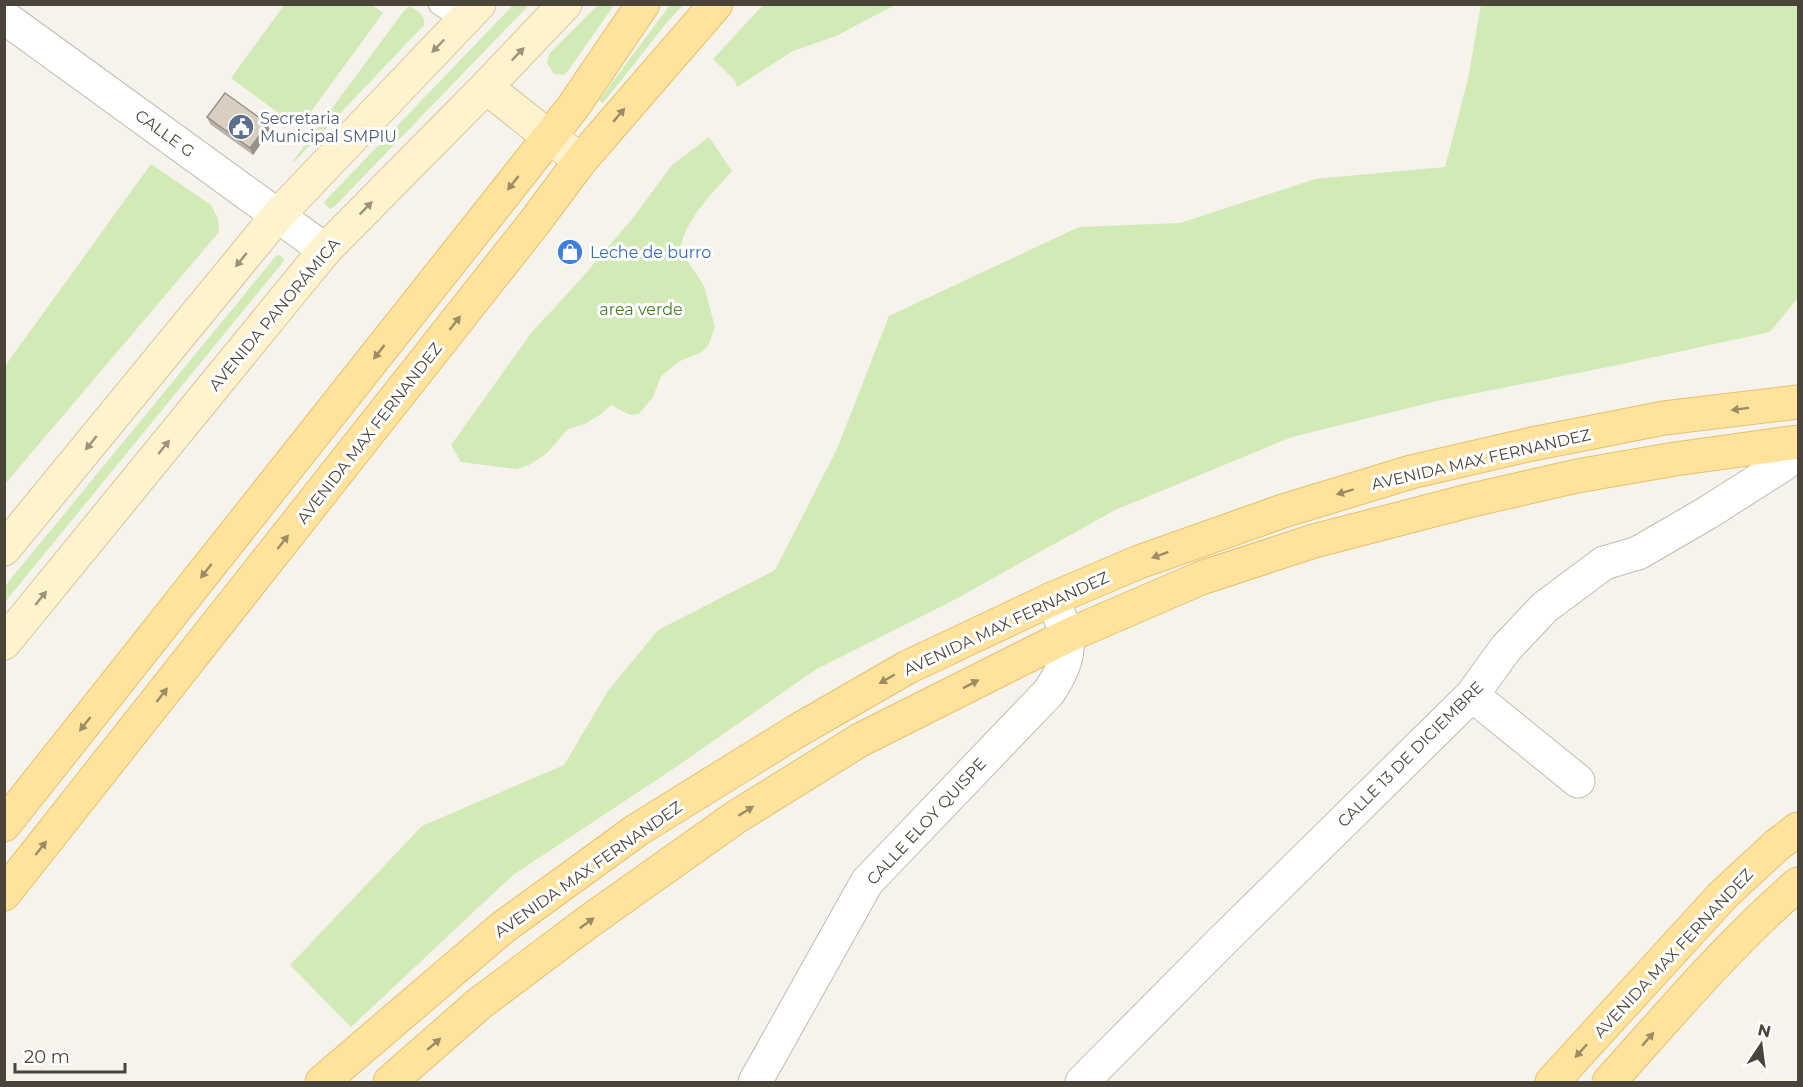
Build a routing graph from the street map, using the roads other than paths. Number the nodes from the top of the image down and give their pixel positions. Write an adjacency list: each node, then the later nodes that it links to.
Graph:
1 (565, 4): 6 (main road, AVENIDA PANORÁMICA, one-way to 1)
2 (643, 4): 7 (main road)
3 (716, 4): 8 (main road, AVENIDA MAX FERNANDEZ, one-way to 3)
4 (460, 10): 9 (main road, one-way to 9)
5 (4, 17): 9 (street, CALLE G)
6 (486, 87): 7 (main road); 10 (main road, AVENIDA PANORÁMICA, one-way to 6)
7 (549, 137): 8 (main road); 20 (main road, one-way to 20)
8 (581, 159): 23 (main road, AVENIDA MAX FERNANDEZ, one-way to 8)
9 (278, 214): 10 (street, CALLE G); 14 (main road, one-way to 14)
10 (325, 250): 17 (main road, AVENIDA PANORÁMICA, one-way to 10)
11 (1798, 402): 15 (main road, AVENIDA MAX FERNANDEZ, one-way to 15)
12 (1798, 442): 16 (main road)
13 (1798, 451): 18 (street, CALLE 13 DE DICIEMBRE)
14 (4, 549)
15 (1052, 599): 16 (street, CALLE ELOY QUISPE); 24 (main road, AVENIDA MAX FERNANDEZ, one-way to 24)
16 (1067, 636): 25 (main road, one-way to 16); 26 (street, CALLE ELOY QUISPE)
17 (4, 644)
18 (1472, 695): 19 (street); 27 (street, CALLE 13 DE DICIEMBRE)
19 (1578, 781)
20 (4, 825)
21 (1798, 830): 28 (main road, AVENIDA MAX FERNANDEZ, one-way to 28)
22 (1798, 884): 29 (main road, one-way to 22)
23 (4, 894)
24 (322, 1083)
25 (390, 1083)
26 (755, 1083)
27 (1082, 1083)
28 (1552, 1083)
29 (1609, 1083)

